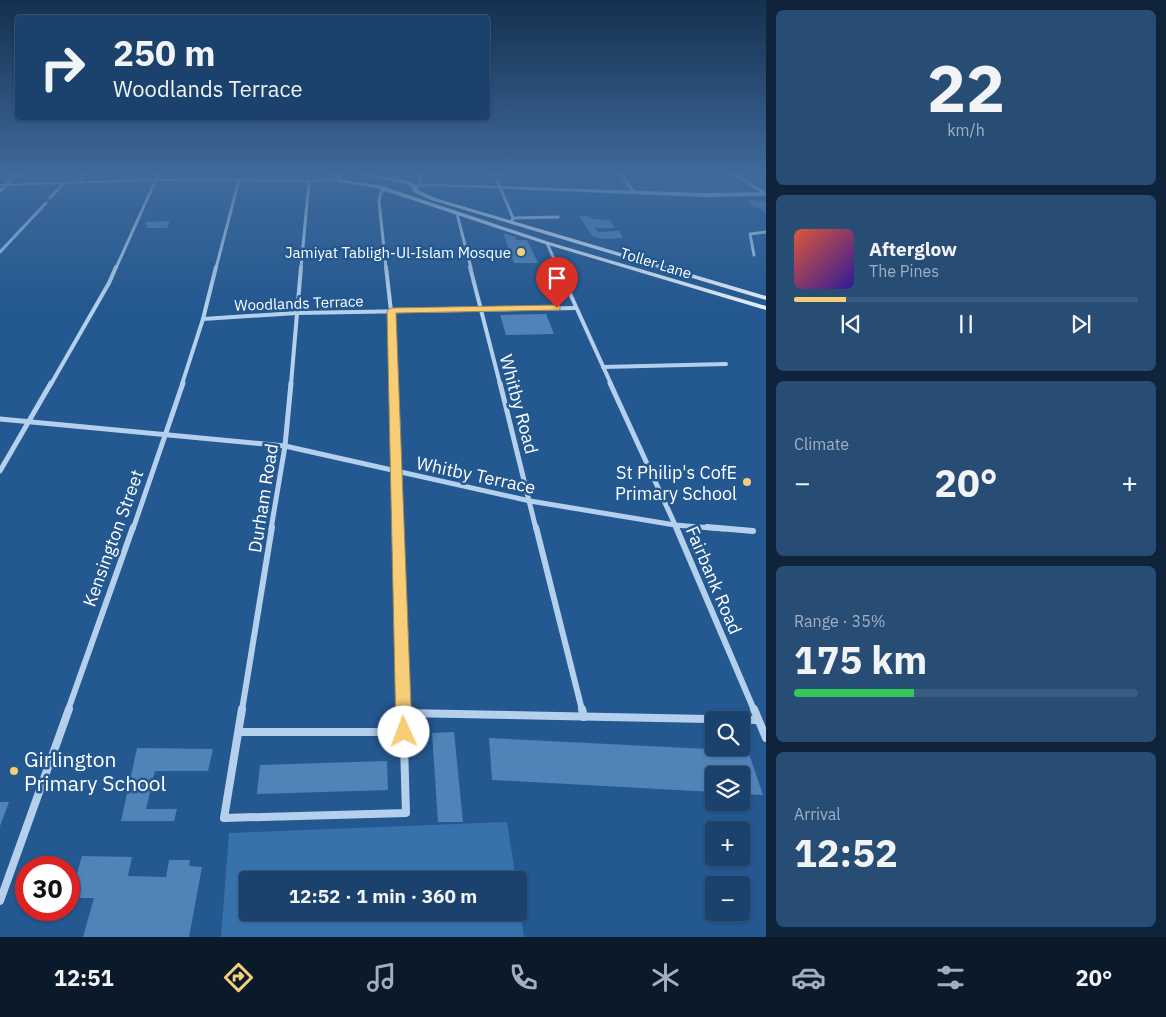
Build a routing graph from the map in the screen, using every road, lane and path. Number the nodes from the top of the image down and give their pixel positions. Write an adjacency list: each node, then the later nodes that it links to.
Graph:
1 (31, 219): 14 (street)
2 (138, 219): 30 (street)
3 (229, 219): 26 (street, Kensington Street)
4 (306, 219): 25 (street, Durham Road)
5 (381, 219): 24 (street)
6 (458, 219): 21 (street, Whitby Road)
7 (472, 219): 13 (main road, Toller Lane)
8 (507, 219): 10 (main road, Toller Lane)
9 (532, 219): 10 (street)
10 (512, 220): 12 (main road, Toller Lane)
11 (766, 232): 15 (street)
12 (552, 234): 13 (main road); 16 (main road, Toller Lane)
13 (547, 243): 17 (main road, Toller Lane); 22 (street, Fairbank Road)
14 (0, 252)
15 (754, 256)
16 (640, 261): 17 (main road); 18 (main road, Toller Lane)
17 (635, 269): 19 (main road, Toller Lane)
18 (709, 282): 19 (main road); 20 (main road, Toller Lane)
19 (705, 290): 23 (main road, Toller Lane)
20 (766, 298)
21 (480, 308): 22 (street, Woodlands Terrace); 24 (street, Woodlands Terrace); 35 (street, Whitby Road)
22 (576, 308): 28 (street, Fairbank Road)
23 (766, 308)
24 (391, 311): 25 (street, Woodlands Terrace); 34 (street)
25 (297, 313): 26 (street, Woodlands Terrace); 32 (street, Durham Road)
26 (203, 319): 31 (street, Kensington Street)
27 (726, 364): 28 (street)
28 (603, 368): 36 (street, Fairbank Road)
29 (0, 419): 30 (street, Whitby Terrace)
30 (28, 422): 31 (street, Whitby Terrace); 33 (street)
31 (166, 436): 32 (street, Whitby Terrace); 44 (street, Kensington Street)
32 (285, 446): 34 (street, Whitby Terrace); 41 (street, Durham Road)
33 (0, 471)
34 (396, 472): 35 (street, Whitby Terrace); 38 (street)
35 (530, 501): 36 (street, Whitby Terrace); 39 (street, Whitby Road)
36 (675, 525): 37 (street, Whitby Terrace); 40 (street, Fairbank Road)
37 (753, 531)
38 (403, 714): 39 (street); 42 (street)
39 (584, 717): 40 (street)
40 (758, 720): 43 (street, Fairbank Road)
41 (239, 732): 42 (street); 42 (street, Durham Road)
42 (404, 732)
43 (766, 738)
44 (0, 901)

